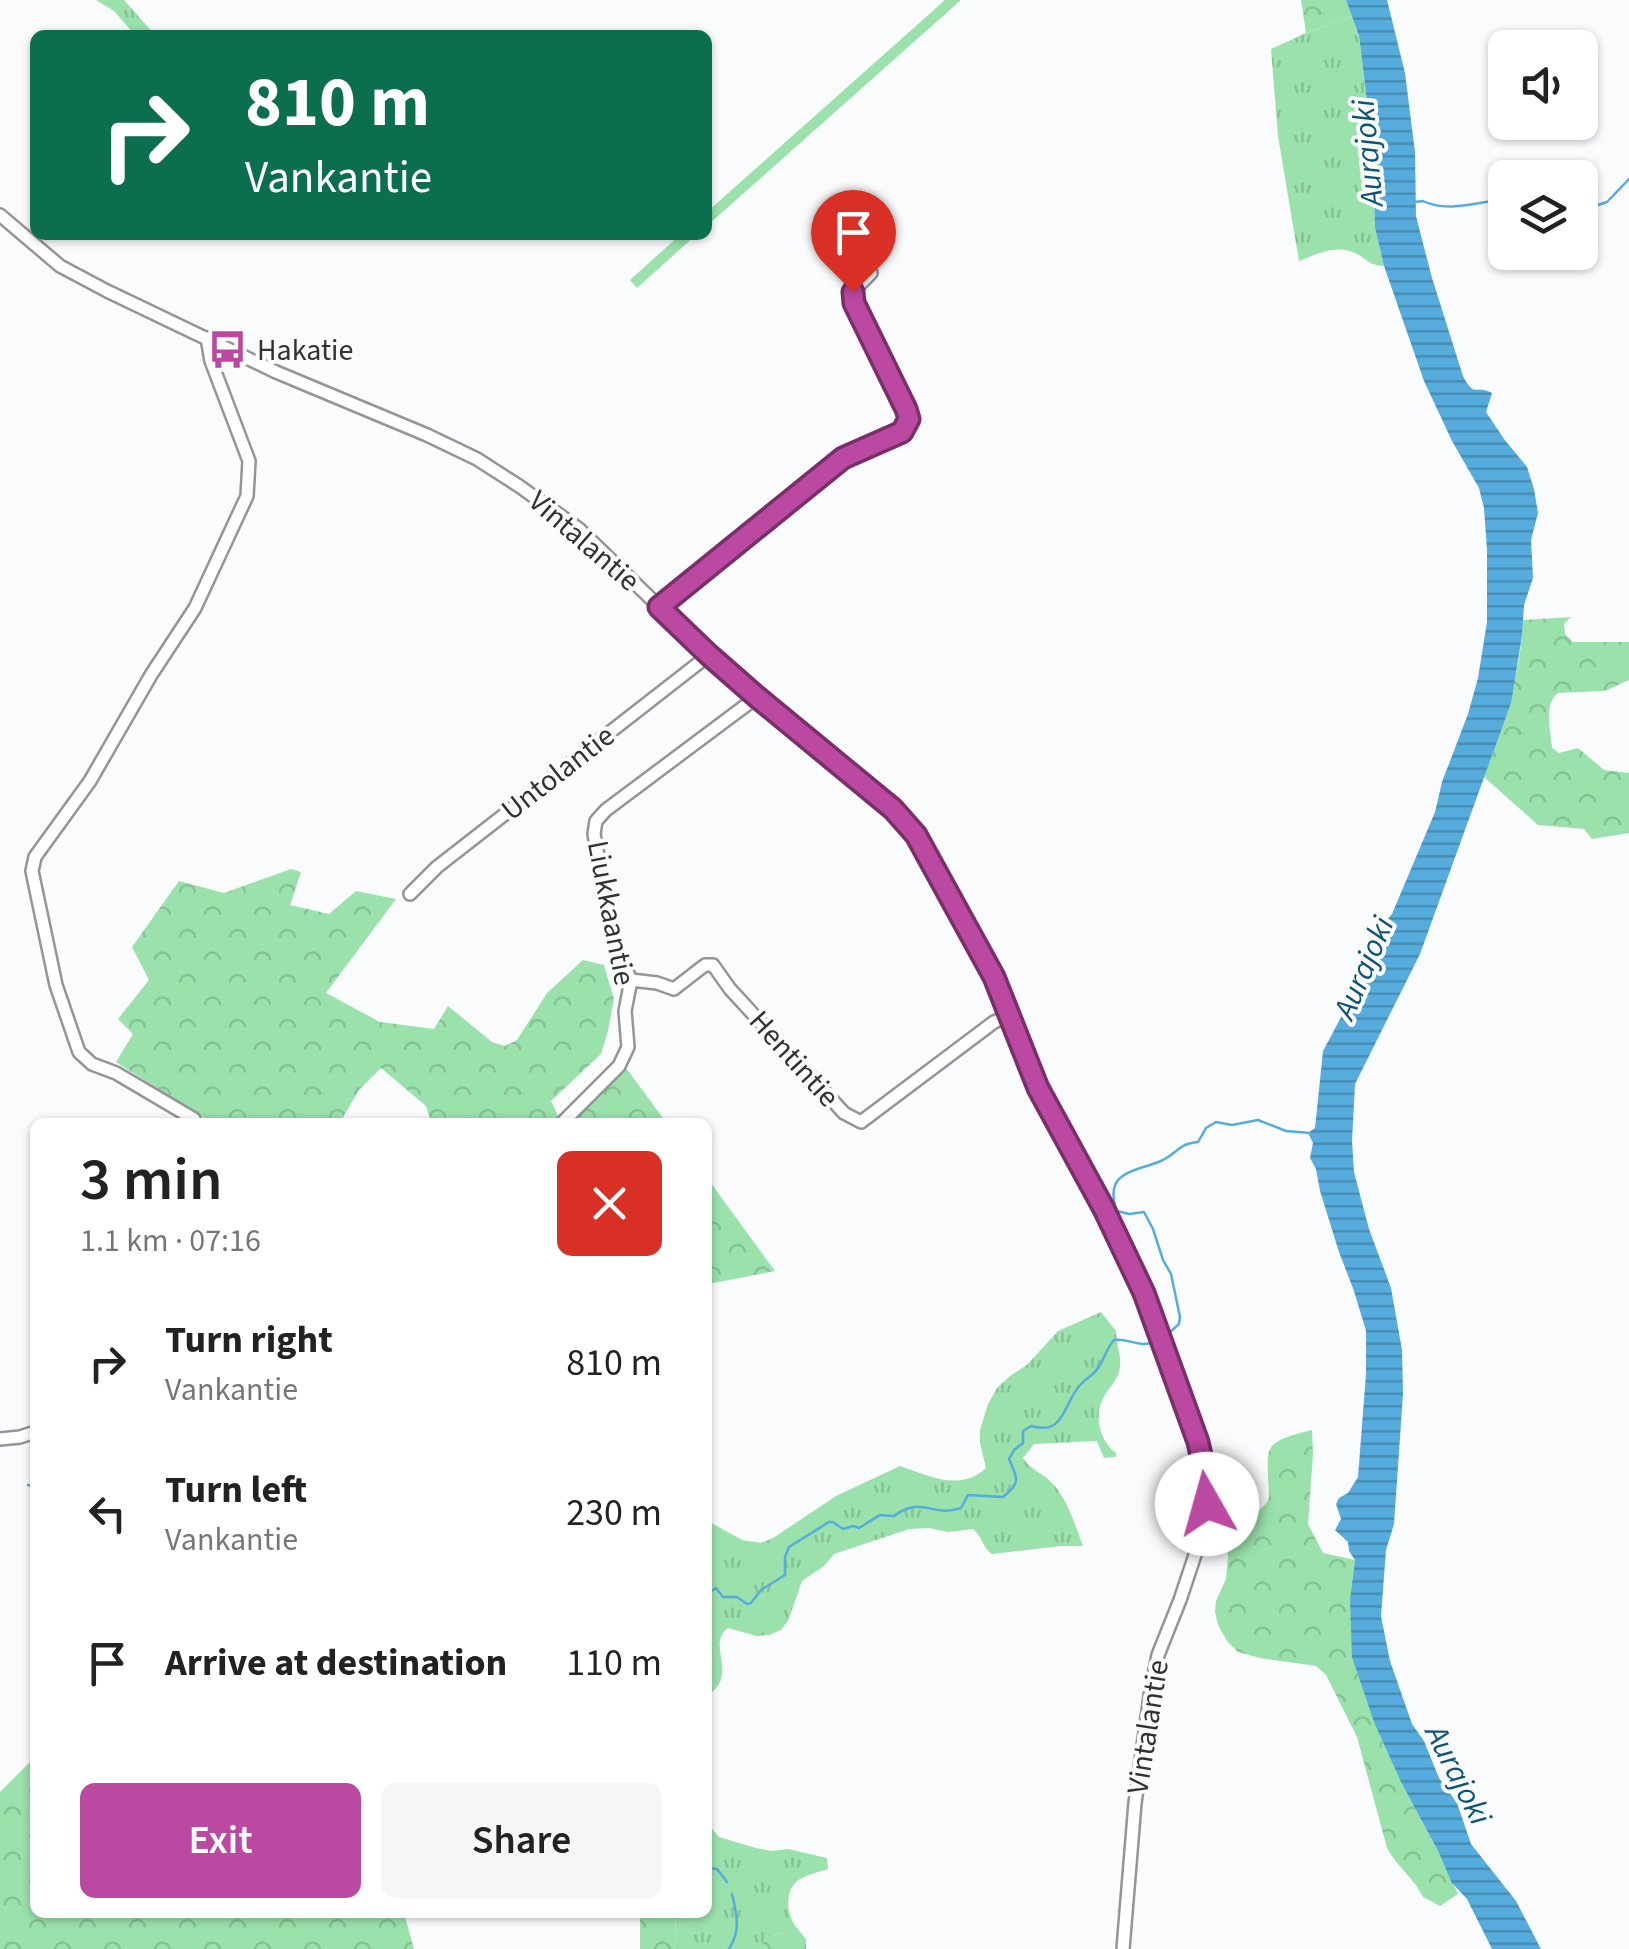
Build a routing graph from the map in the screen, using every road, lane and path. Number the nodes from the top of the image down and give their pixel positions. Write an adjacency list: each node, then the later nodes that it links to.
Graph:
1 (0, 215): 3 (street, Vintalantie)
2 (872, 272): 4 (street)
3 (207, 338): 4 (street, Vintalantie); 10 (street)
4 (659, 607): 5 (street, Vintalantie)
5 (709, 655): 6 (street, Vintalantie); 7 (street, Untolantie)
6 (757, 697): 8 (street, Liukkaantie); 9 (street, Vintalantie)
7 (410, 894)
8 (631, 980): 9 (street, Hentintie); 11 (street, Liukkaantie)
9 (1009, 1016): 14 (street, Vintalantie)
10 (191, 1118)
11 (567, 1118)
12 (30, 1433): 13 (street)
13 (0, 1439)
14 (1123, 1949)

